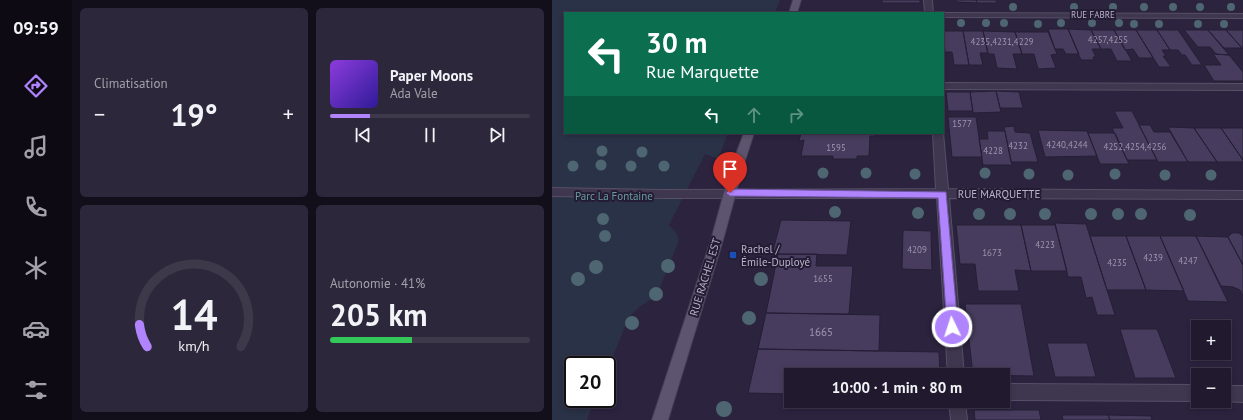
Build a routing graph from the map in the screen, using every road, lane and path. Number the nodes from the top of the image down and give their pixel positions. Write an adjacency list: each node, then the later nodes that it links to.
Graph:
1 (797, 0): 3 (main road)
2 (928, 0): 4 (street)
3 (793, 12)
4 (929, 12)
5 (944, 15): 6 (street, RUE FABRE)
6 (1243, 16)
7 (944, 86): 8 (street)
8 (1243, 87)
9 (749, 134): 12 (main road, RUE RACHEL EST)
10 (938, 134): 13 (street)
11 (552, 192): 12 (street, RUE MARQUETTE)
12 (730, 193): 13 (street, RUE MARQUETTE); 21 (main road, RUE RACHEL EST)
13 (942, 194): 14 (street, RUE MARQUETTE); 15 (street)
14 (1243, 195)
15 (955, 368)
16 (1010, 392): 17 (street)
17 (1191, 393)
18 (1231, 394): 19 (street)
19 (1243, 394)
20 (958, 408): 22 (street)
21 (660, 420)
22 (959, 420)

